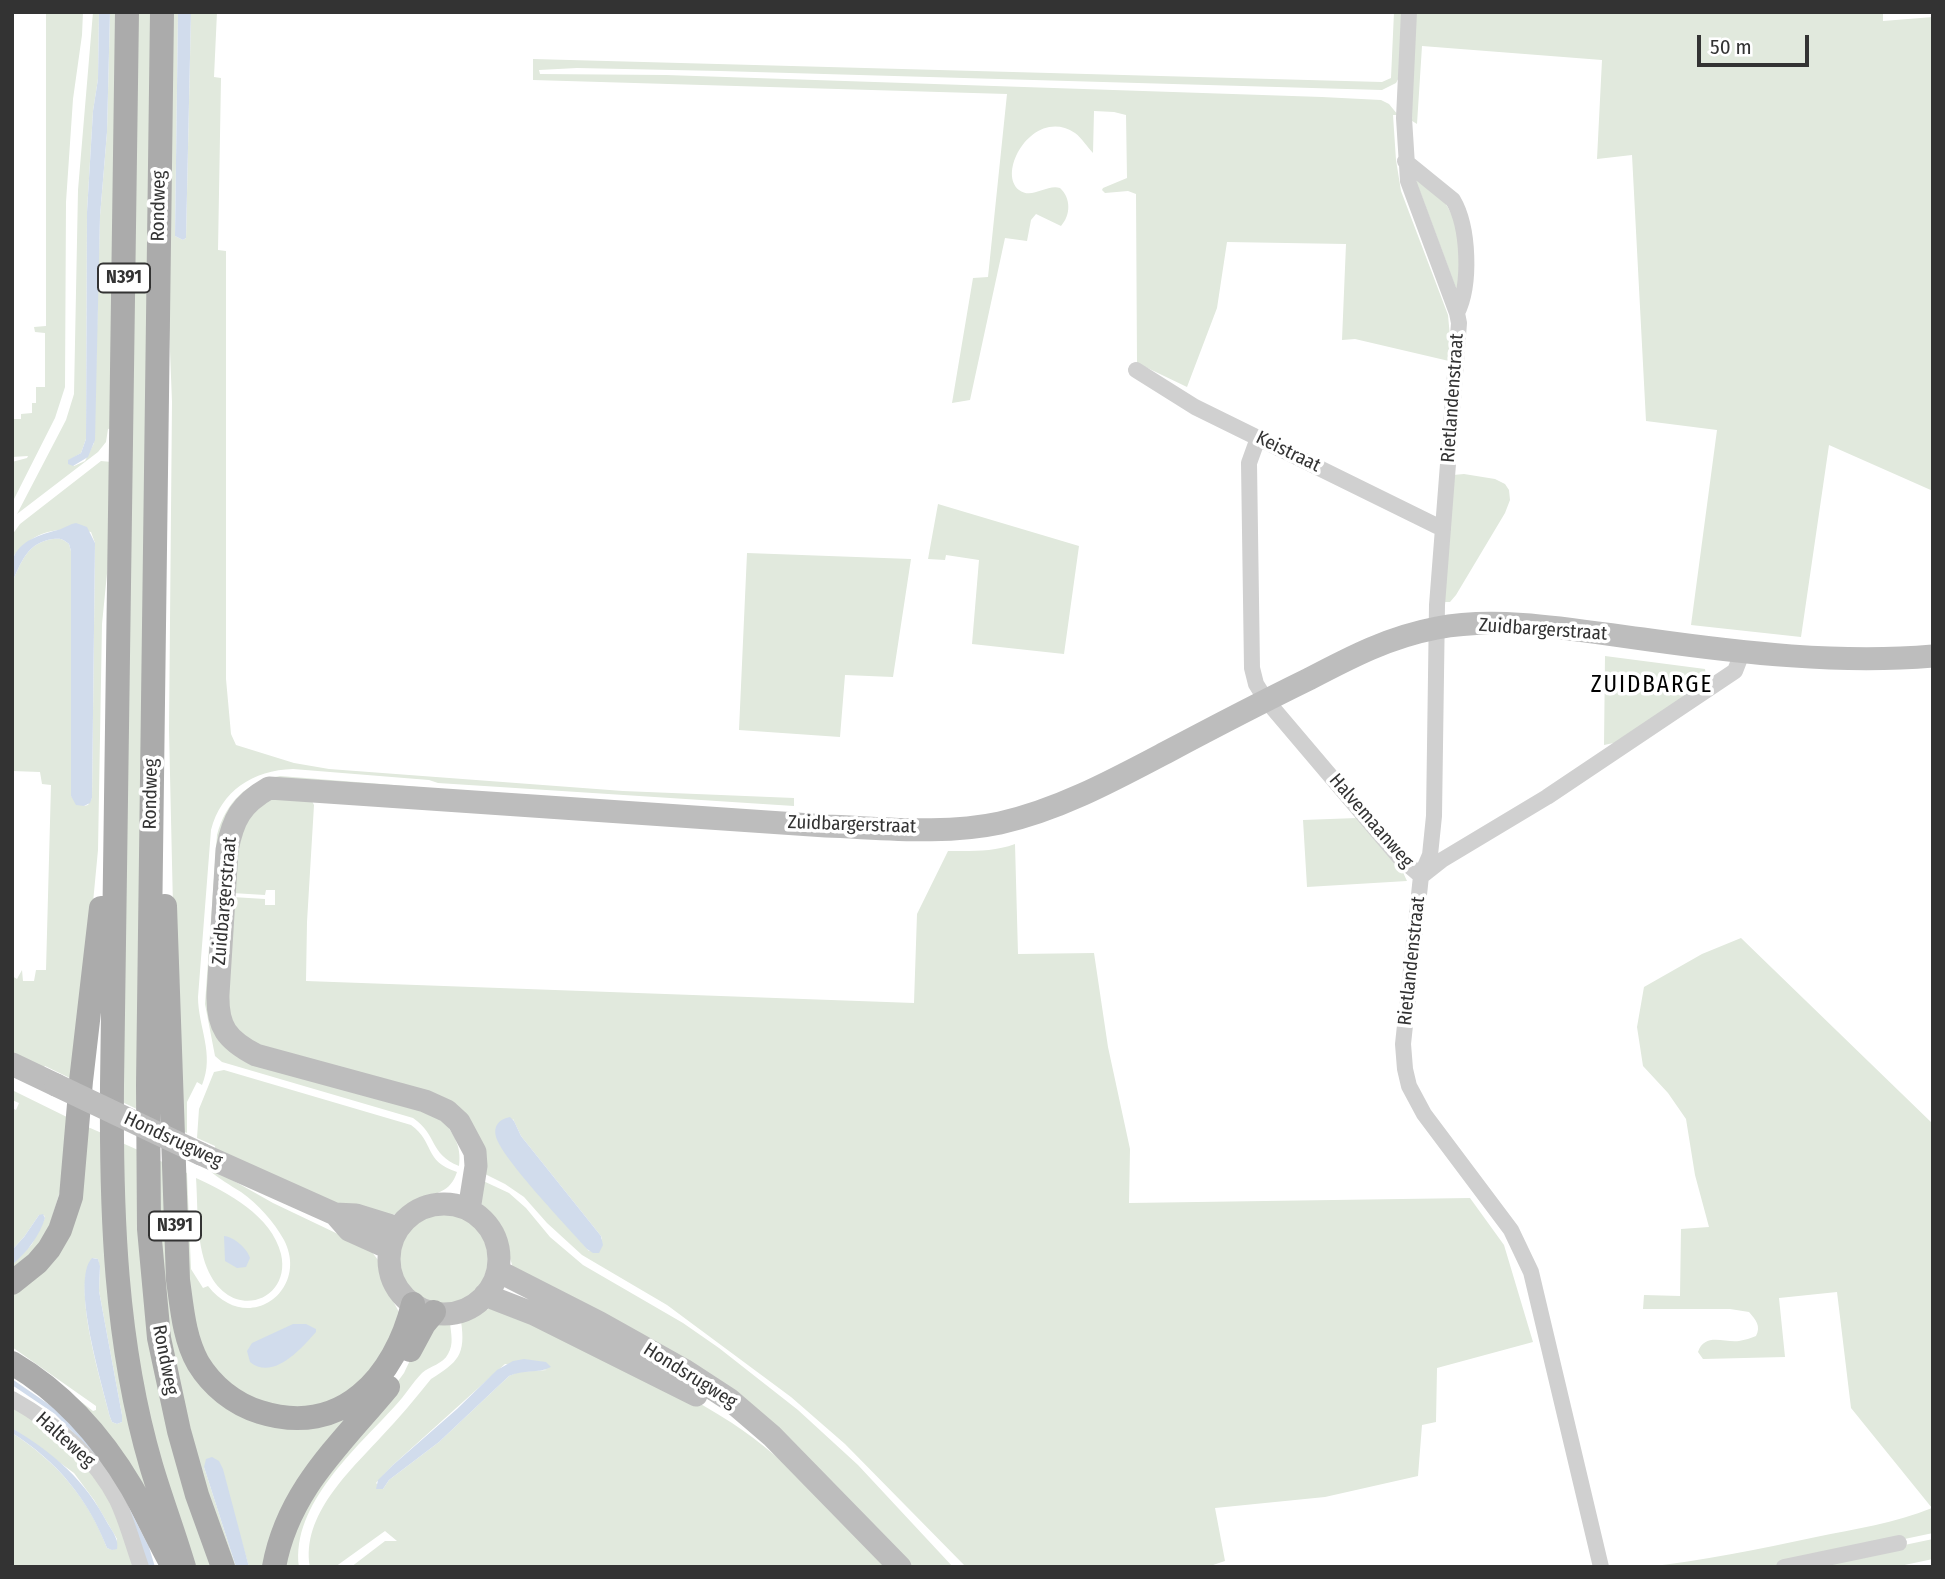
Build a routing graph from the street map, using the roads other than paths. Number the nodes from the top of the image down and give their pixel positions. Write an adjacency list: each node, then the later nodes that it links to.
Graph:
1 (127, 12): 14 (main road, Rondweg / N391)
2 (162, 12): 13 (main road, Rondweg / N391)
3 (1409, 12): 4 (street, Rietlandenstraat)
4 (1405, 161): 5 (street, Rietlandenstraat); 5 (street, Rietlandenstraat)
5 (1457, 313): 8 (street, Rietlandenstraat)
6 (1136, 370): 7 (street, Keistraat)
7 (1258, 438): 8 (street, Keistraat); 12 (street, Halvemaanweg)
8 (1443, 529): 9 (street, Rietlandenstraat)
9 (1438, 628): 10 (street, Zuidbargerstraat); 12 (street, Zuidbargerstraat); 15 (street, Rietlandenstraat)
10 (1742, 653): 11 (street, Zuidbargerstraat); 15 (street, Halvemaanweg)
11 (1933, 656)
12 (1266, 700): 15 (street, Halvemaanweg); 17 (street, Zuidbargerstraat)
13 (152, 791): 24 (main road, N391); 32 (main road, Rondweg / N391)
14 (116, 799): 22 (main road, N391); 31 (main road, Rondweg / N391)
15 (1421, 876): 35 (street, Rietlandenstraat)
16 (12, 1064): 20 (street, Hondsrugweg, bridge)
17 (469, 1144): 18 (street); 19 (street, Zuidbargerstraat)
18 (446, 1204): 19 (street); 20 (street)
19 (469, 1210): 21 (street)
20 (393, 1238): 24 (street)
21 (498, 1271): 23 (street); 27 (street, Hondsrugweg)
22 (12, 1283)
23 (485, 1295): 24 (street); 27 (street, Hondsrugweg)
24 (424, 1308): 33 (main road)
25 (12, 1363): 30 (main road)
26 (12, 1399): 29 (street, Halteweg)
27 (795, 1460): 34 (street, Hondsrugweg)
28 (1899, 1543): 36 (street)
29 (141, 1567)
30 (173, 1567)
31 (184, 1567)
32 (223, 1567)
33 (274, 1567)
34 (901, 1567)
35 (1601, 1567)
36 (1784, 1567)

